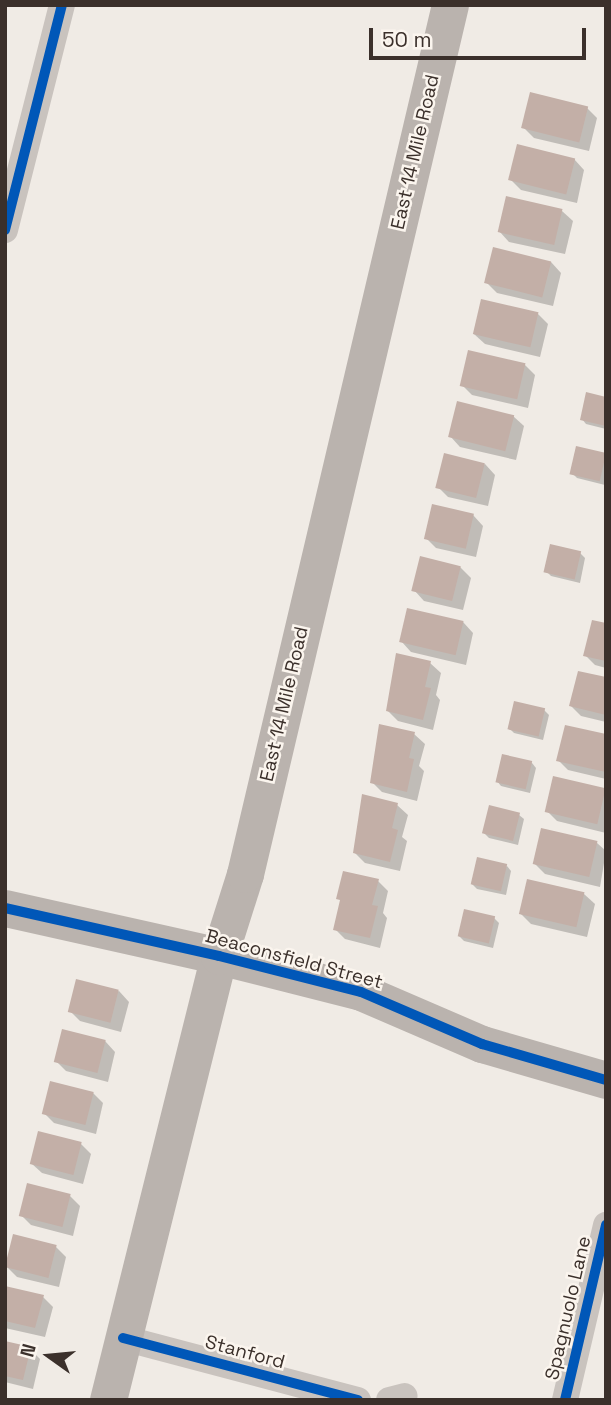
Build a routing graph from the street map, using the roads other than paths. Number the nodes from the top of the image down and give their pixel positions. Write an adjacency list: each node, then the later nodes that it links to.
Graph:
1 (62, 5): 3 (street)
2 (450, 5): 5 (main road, East 14 Mile Road)
3 (5, 230)
4 (5, 908): 5 (main road, Beaconsfield Street)
5 (219, 956): 6 (main road, Beaconsfield Street); 8 (main road, East 14 Mile Road)
6 (606, 1080)
7 (606, 1225): 11 (street, Spagnuolo Lane)
8 (123, 1338): 9 (main road, East 14 Mile Road); 10 (street, Stanford)
9 (108, 1400)
10 (358, 1400)
11 (565, 1400)

